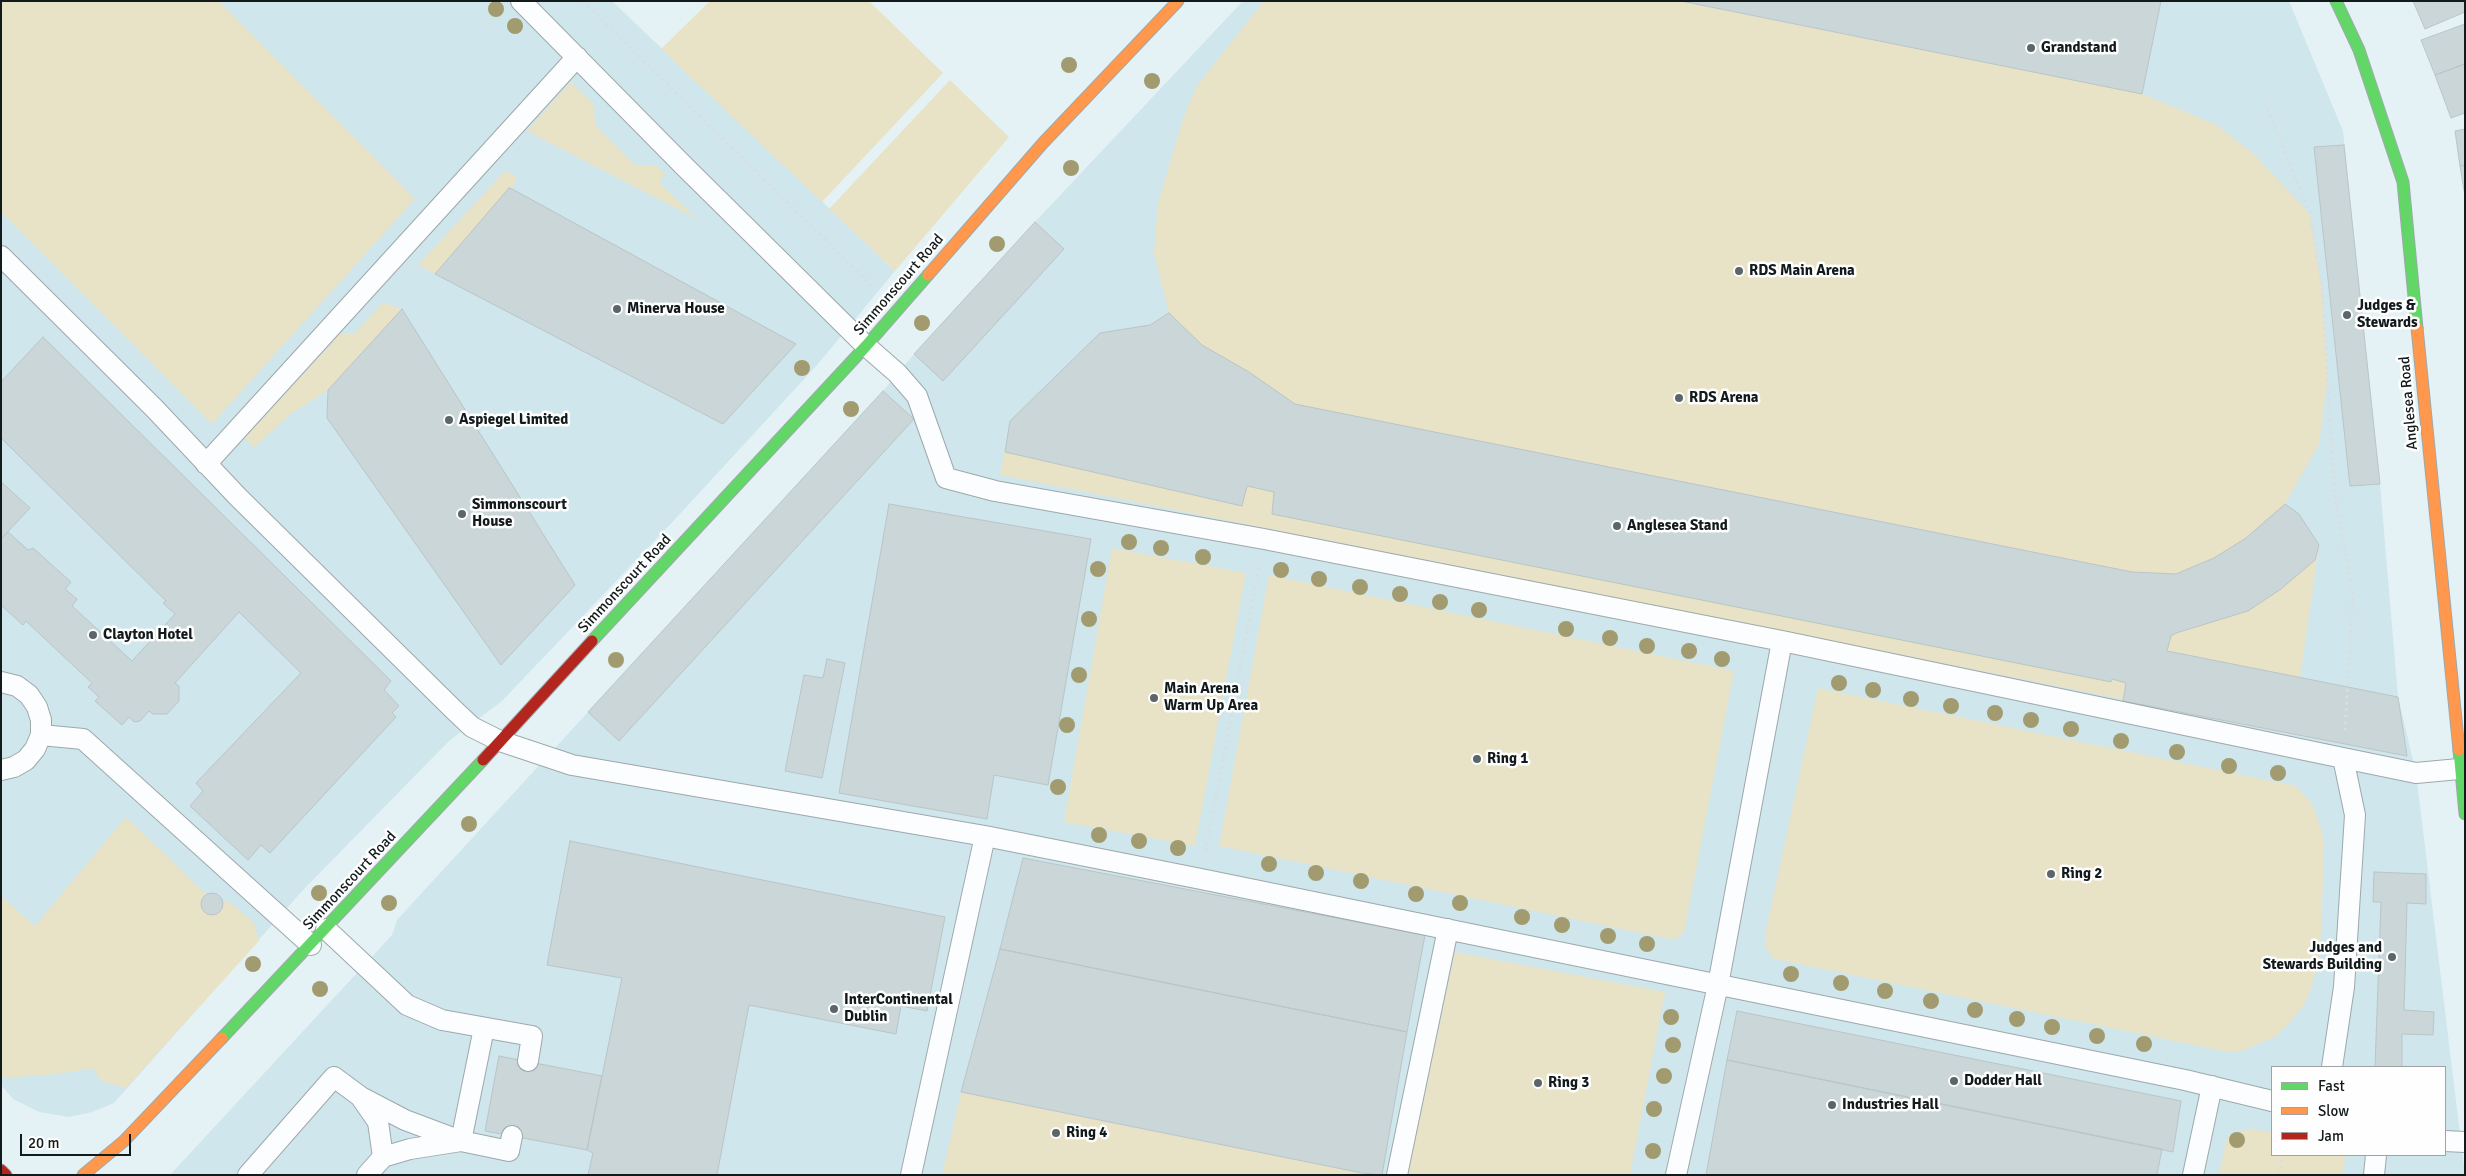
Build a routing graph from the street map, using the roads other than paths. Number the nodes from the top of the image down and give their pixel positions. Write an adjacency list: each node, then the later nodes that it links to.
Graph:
1 (521, 1): 4 (lane)
2 (1178, 1): 6 (street, Simmonscourt Road)
3 (2336, 1): 13 (street, Anglesea Road)
4 (577, 57): 6 (lane); 7 (lane)
5 (1, 256): 7 (lane)
6 (866, 346): 8 (lane); 11 (street, Simmonscourt Road)
7 (206, 464): 11 (lane)
8 (1782, 641): 12 (lane); 20 (lane)
9 (1, 682): 10 (lane)
10 (41, 735): 14 (lane); 19 (lane)
11 (500, 741): 16 (lane); 17 (street, Simmonscourt Road)
12 (2343, 758): 13 (lane); 23 (lane)
13 (2459, 769): 15 (street, Anglesea Road)
14 (1, 770)
15 (2465, 814)
16 (986, 836): 18 (lane); 38 (lane)
17 (326, 929): 19 (street, Simmonscourt Road); 21 (lane)
18 (1448, 929): 20 (lane); 39 (lane)
19 (311, 945): 35 (street, Simmonscourt Road)
20 (1718, 986): 24 (lane); 40 (lane)
21 (484, 1028): 22 (lane); 28 (lane)
22 (528, 1061)
23 (2332, 1066)
24 (2212, 1086): 26 (lane); 41 (lane)
25 (361, 1098): 28 (lane); 32 (lane); 36 (lane)
26 (2271, 1101)
27 (512, 1136): 28 (lane)
28 (461, 1141): 32 (lane)
29 (2446, 1141): 30 (lane)
30 (2465, 1142)
31 (2376, 1156): 42 (lane)
32 (384, 1157): 37 (lane)
33 (1, 1170): 34 (street)
34 (6, 1175)
35 (83, 1175)
36 (248, 1175)
37 (368, 1175)
38 (911, 1175)
39 (1397, 1175)
40 (1676, 1175)
41 (2193, 1175)
42 (2374, 1175)

